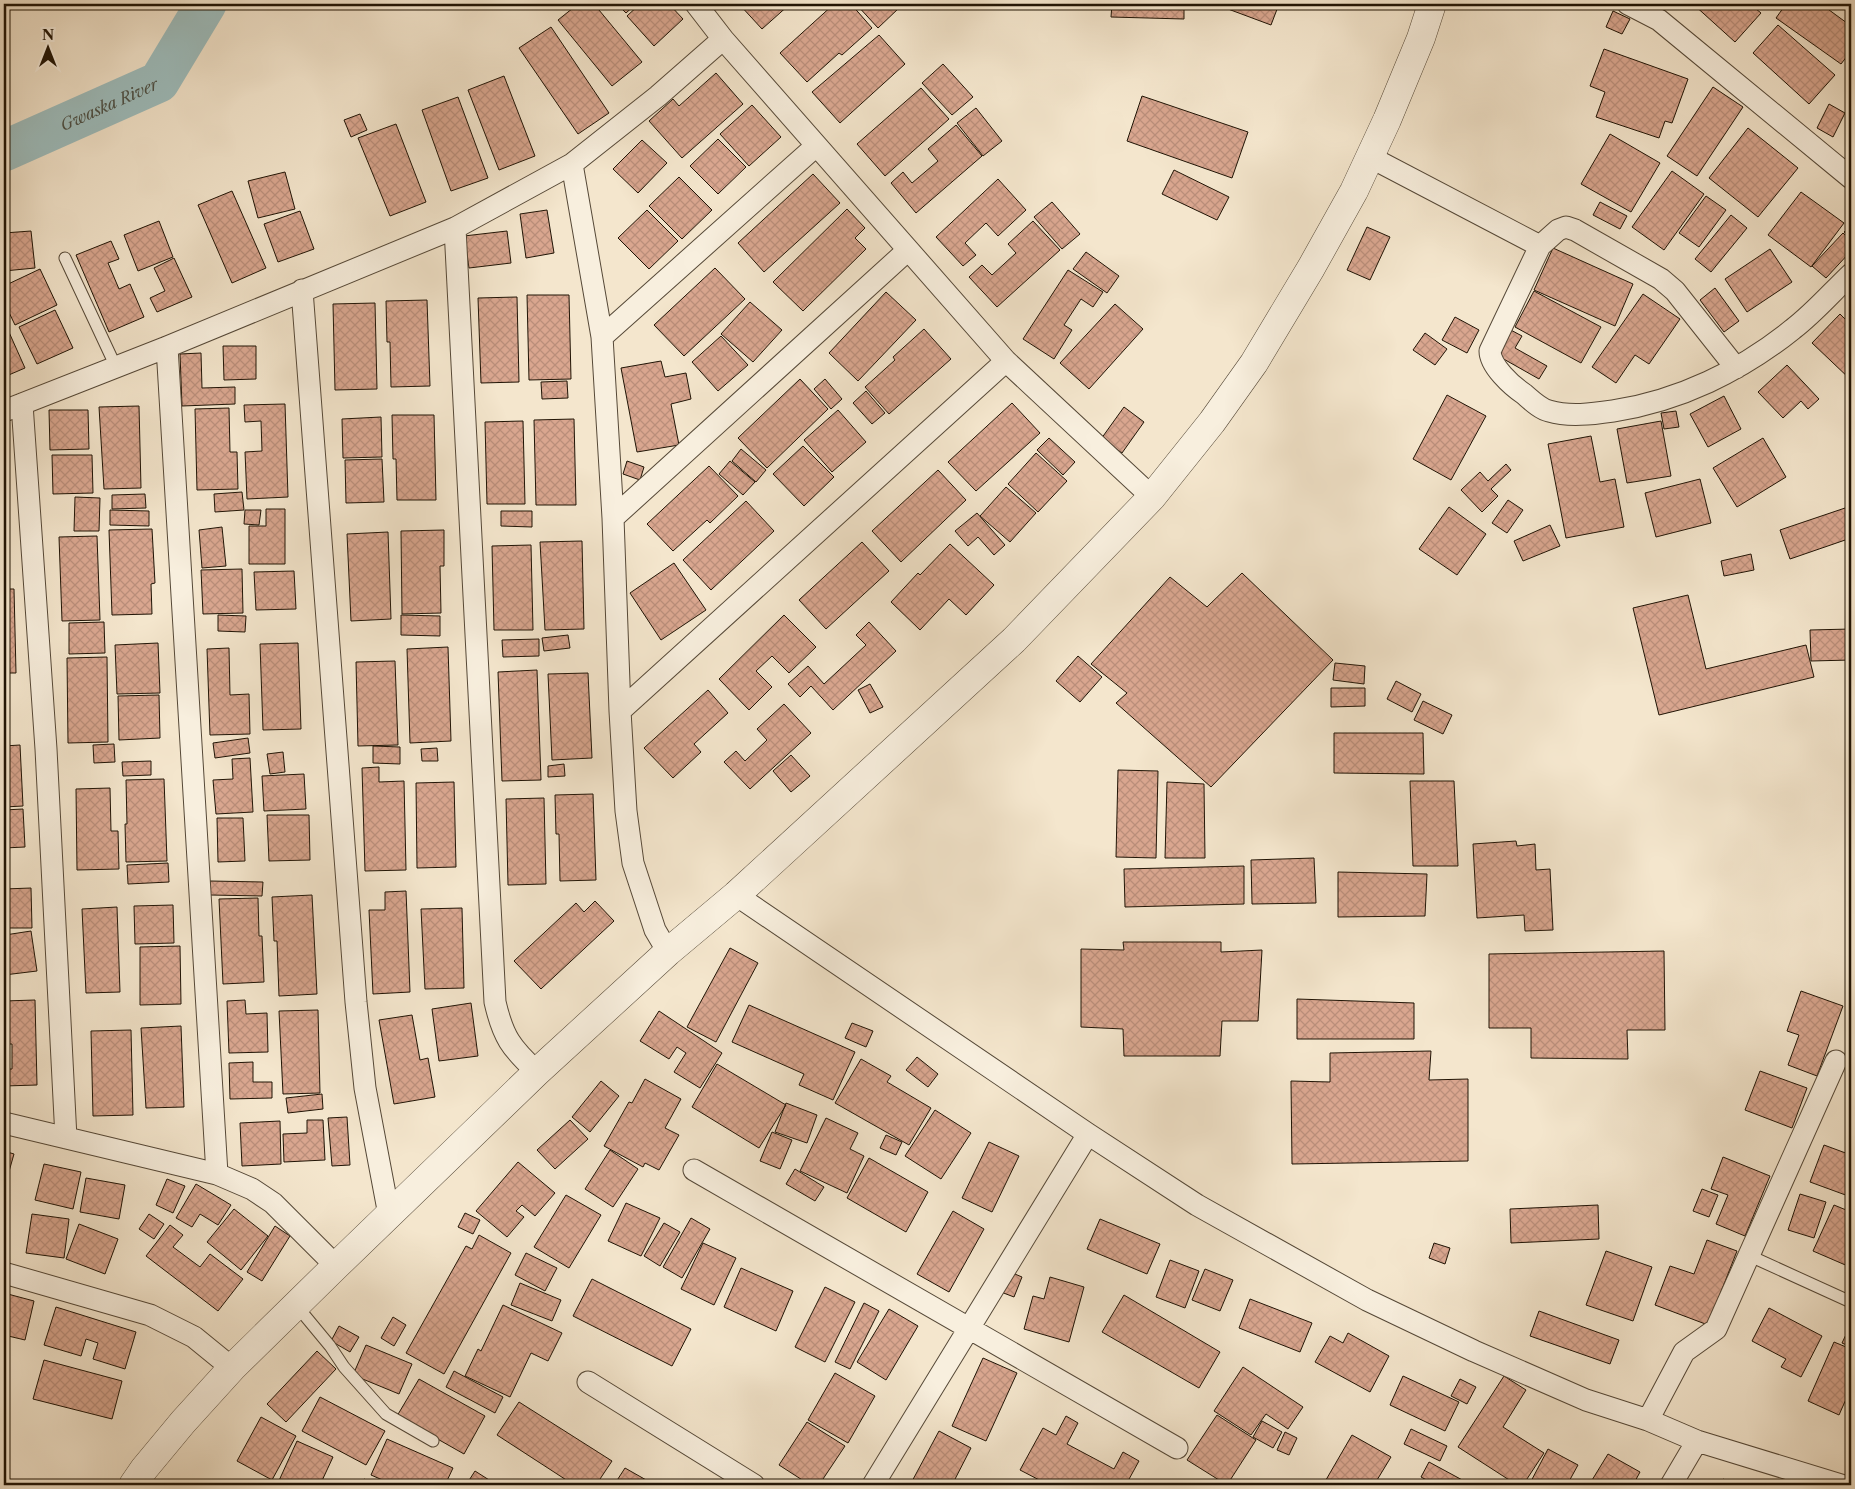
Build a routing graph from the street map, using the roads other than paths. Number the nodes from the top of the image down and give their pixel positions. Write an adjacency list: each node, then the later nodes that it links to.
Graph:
1 (696, 4): 4 (street)
2 (1432, 4): 6 (street)
3 (1628, 4): 8 (street)
4 (723, 39): 5 (street); 7 (street)
5 (816, 146): 11 (street); 15 (street)
6 (1370, 157): 10 (street); 21 (street)
7 (572, 164): 9 (street); 15 (street)
8 (1851, 178)
9 (455, 228): 14 (street); 27 (street)
10 (1540, 246): 19 (street); 19 (street)
11 (908, 250): 17 (street); 22 (street)
12 (65, 258): 18 (lane)
13 (1851, 274): 19 (street)
14 (302, 290): 16 (street); 33 (street)
15 (602, 337): 22 (street)
16 (167, 347): 18 (street); 32 (street)
17 (1006, 361): 21 (street); 23 (street)
18 (116, 367): 20 (street)
19 (1736, 368)
20 (13, 407): 30 (street)
21 (1152, 497): 24 (street)
22 (613, 518): 23 (street)
23 (620, 711): 25 (street)
24 (736, 895): 25 (street); 29 (street)
25 (668, 952): 27 (street)
26 (1836, 1061): 34 (street)
27 (537, 1072): 33 (street)
28 (4, 1123): 30 (street)
29 (1088, 1134): 39 (street); 42 (street)
30 (66, 1138): 32 (street)
31 (694, 1170): 39 (street)
32 (217, 1174): 35 (street)
33 (389, 1215): 35 (street)
34 (1750, 1256): 37 (lane); 42 (street)
35 (336, 1266): 38 (street)
36 (4, 1273): 40 (street)
37 (1851, 1302)
38 (296, 1305): 40 (street); 43 (lane)
39 (970, 1329): 45 (street); 48 (street)
40 (232, 1368): 46 (street)
41 (588, 1382): 47 (street)
42 (1648, 1420): 44 (street)
43 (433, 1441)
44 (1697, 1441): 49 (street); 50 (street)
45 (1177, 1448)
46 (133, 1485)
47 (754, 1485)
48 (873, 1485)
49 (1671, 1485)
50 (1841, 1485)

